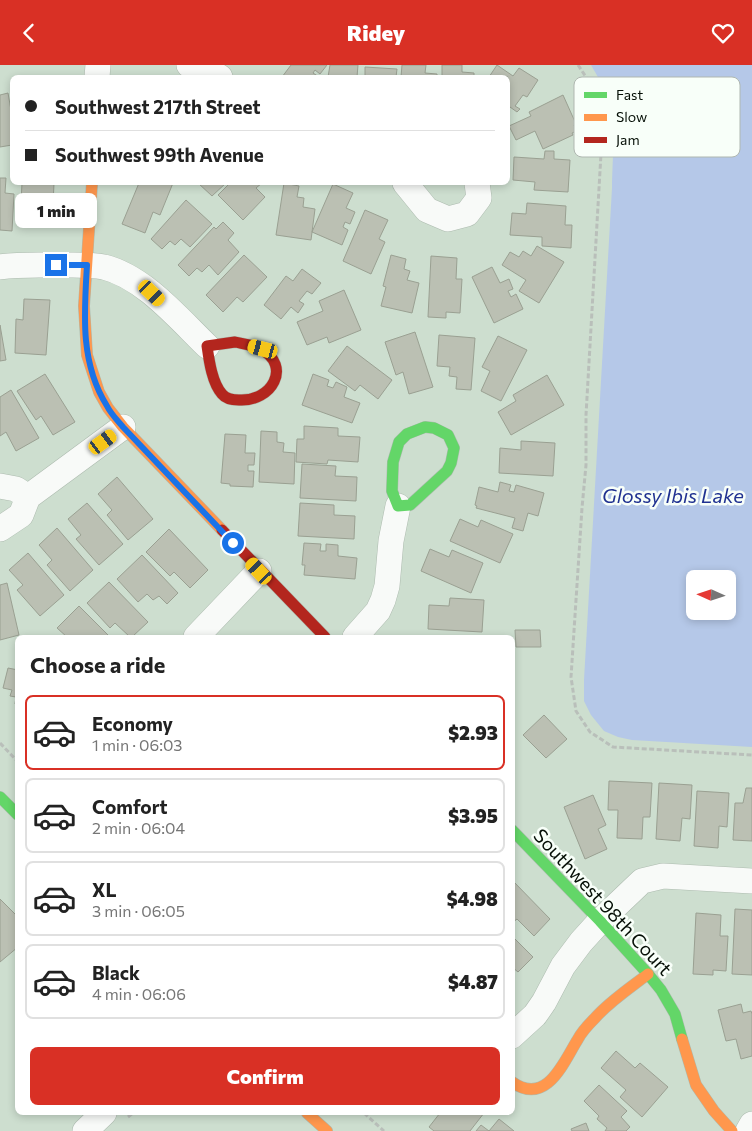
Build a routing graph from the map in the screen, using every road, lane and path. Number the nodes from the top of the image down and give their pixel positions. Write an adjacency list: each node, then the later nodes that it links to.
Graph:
1 (189, 65): 3 (street)
2 (578, 65): 4 (path)
3 (216, 75)
4 (586, 77)
5 (601, 157): 22 (path)
6 (92, 185): 9 (street)
7 (407, 185): 8 (street)
8 (477, 185)
9 (87, 265): 10 (street); 11 (street); 12 (street)
10 (0, 267)
11 (207, 346): 11 (street)
12 (123, 427): 14 (street); 17 (street)
13 (0, 486): 14 (street)
14 (28, 497): 16 (street)
15 (398, 505): 15 (street); 20 (street)
16 (0, 529)
17 (259, 571): 18 (street); 19 (street)
18 (198, 635)
19 (322, 635)
20 (358, 635)
21 (0, 743): 23 (path)
22 (752, 755)
23 (15, 759)
24 (0, 797): 25 (street)
25 (15, 812)
26 (515, 833): 28 (street, Southwest 98th Court)
27 (752, 881): 28 (street)
28 (600, 921): 29 (street, Southwest 98th Court); 30 (street)
29 (648, 974): 31 (street); 41 (street, Southwest 98th Court)
30 (515, 1033)
31 (515, 1084)
32 (102, 1115): 38 (street)
33 (130, 1115): 36 (path)
34 (309, 1115): 39 (street)
35 (366, 1115): 40 (path)
36 (128, 1117)
37 (752, 1124): 42 (street)
38 (85, 1131)
39 (327, 1131)
40 (384, 1131)
41 (732, 1131)
42 (748, 1131)

